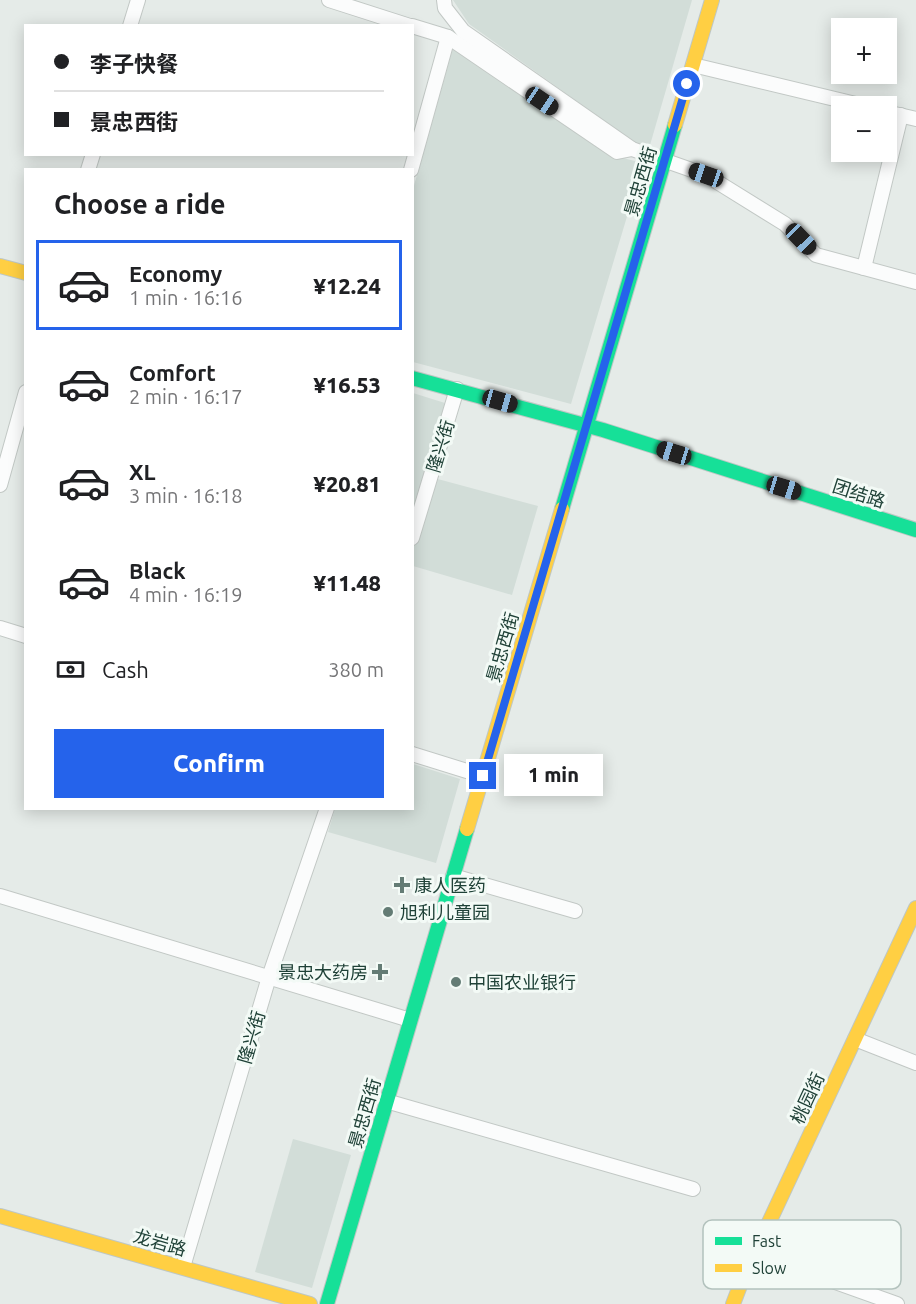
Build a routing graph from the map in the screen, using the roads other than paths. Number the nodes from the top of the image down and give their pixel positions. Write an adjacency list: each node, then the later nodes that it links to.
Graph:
1 (138, 0): 5 (street)
2 (328, 0): 6 (street)
3 (444, 0): 14 (street)
4 (712, 0): 9 (main road, 景忠西街)
5 (131, 24)
6 (405, 24)
7 (414, 27): 8 (street)
8 (448, 37): 14 (street); 16 (street)
9 (693, 65): 10 (street); 15 (main road, 景忠西街)
10 (831, 98)
11 (897, 114): 12 (street)
12 (901, 115): 13 (street); 18 (street)
13 (916, 119)
14 (632, 149): 15 (street)
15 (664, 160): 18 (street); 24 (main road, 景忠西街)
16 (412, 168)
17 (0, 266): 19 (main road)
18 (864, 268): 20 (street)
19 (24, 272)
20 (916, 282)
21 (414, 378): 22 (main road, 团结路)
22 (457, 388): 24 (main road, 团结路); 27 (street, 隆兴街)
23 (24, 399): 25 (street)
24 (586, 425): 26 (main road, 团结路); 31 (main road, 景忠西街)
25 (0, 485)
26 (916, 530)
27 (414, 531)
28 (0, 628): 29 (street)
29 (24, 635)
30 (414, 755): 31 (street)
31 (483, 776): 33 (main road, 景忠西街)
32 (326, 810): 37 (street, 隆兴街)
33 (453, 876): 36 (street); 38 (main road, 景忠西街)
34 (0, 896): 37 (street)
35 (916, 908): 39 (main road, 桃园街)
36 (575, 911)
37 (269, 977): 38 (street); 45 (street, 隆兴街)
38 (410, 1020): 41 (main road, 景忠西街)
39 (855, 1039): 40 (street); 44 (main road, 桃园街)
40 (916, 1063)
41 (386, 1101): 42 (street); 49 (main road, 景忠西街)
42 (693, 1189)
43 (0, 1216): 45 (main road, 龙岩路)
44 (770, 1220)
45 (183, 1267): 48 (main road, 龙岩路)
46 (739, 1289): 50 (main road, 桃园街)
47 (855, 1289): 51 (street)
48 (310, 1304)
49 (327, 1304)
50 (733, 1304)
51 (897, 1304)

